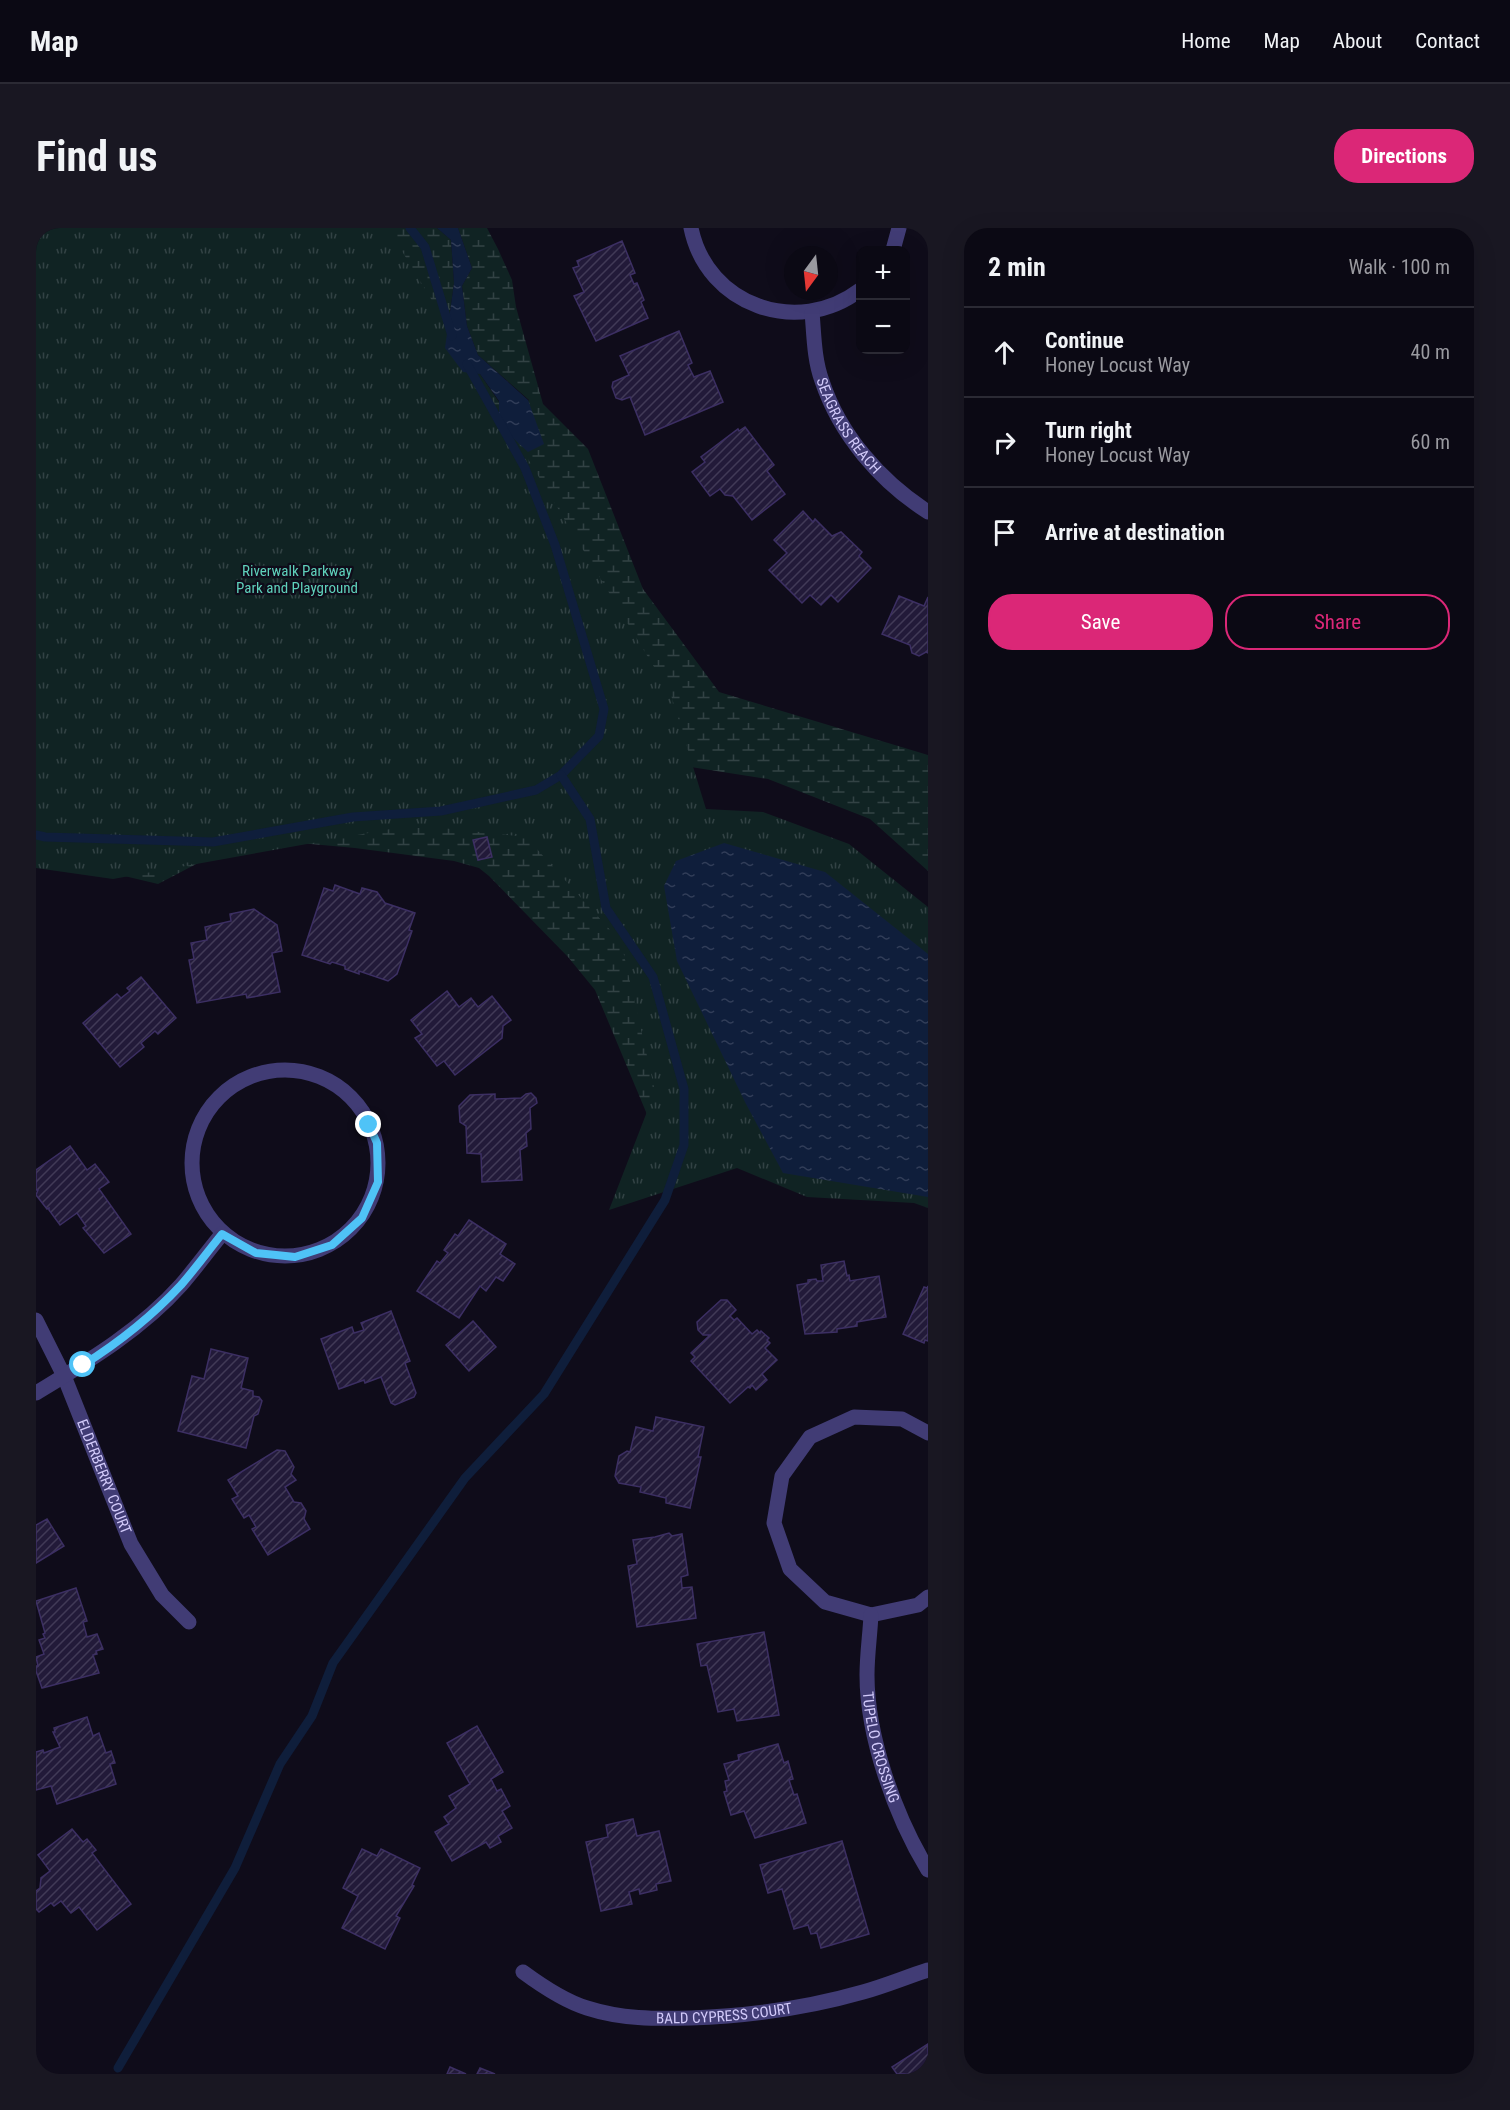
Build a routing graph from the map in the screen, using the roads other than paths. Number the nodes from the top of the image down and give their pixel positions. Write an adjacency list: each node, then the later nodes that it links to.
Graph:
1 (691, 228): 5 (street)
2 (899, 228): 3 (street)
3 (894, 246)
4 (856, 293): 5 (street)
5 (812, 312): 6 (street, SEAGRASS REACH)
6 (928, 512)
7 (222, 1234): 7 (street); 9 (street)
8 (36, 1320): 9 (street, ELDERBERRY COURT)
9 (64, 1376): 10 (street); 14 (street, ELDERBERRY COURT)
10 (36, 1393)
11 (928, 1433): 13 (street)
12 (928, 1597): 13 (street)
13 (871, 1615): 15 (street, TUPELO CROSSING)
14 (189, 1622)
15 (928, 1870)
16 (928, 1970): 17 (street, BALD CYPRESS COURT)
17 (523, 1972)

